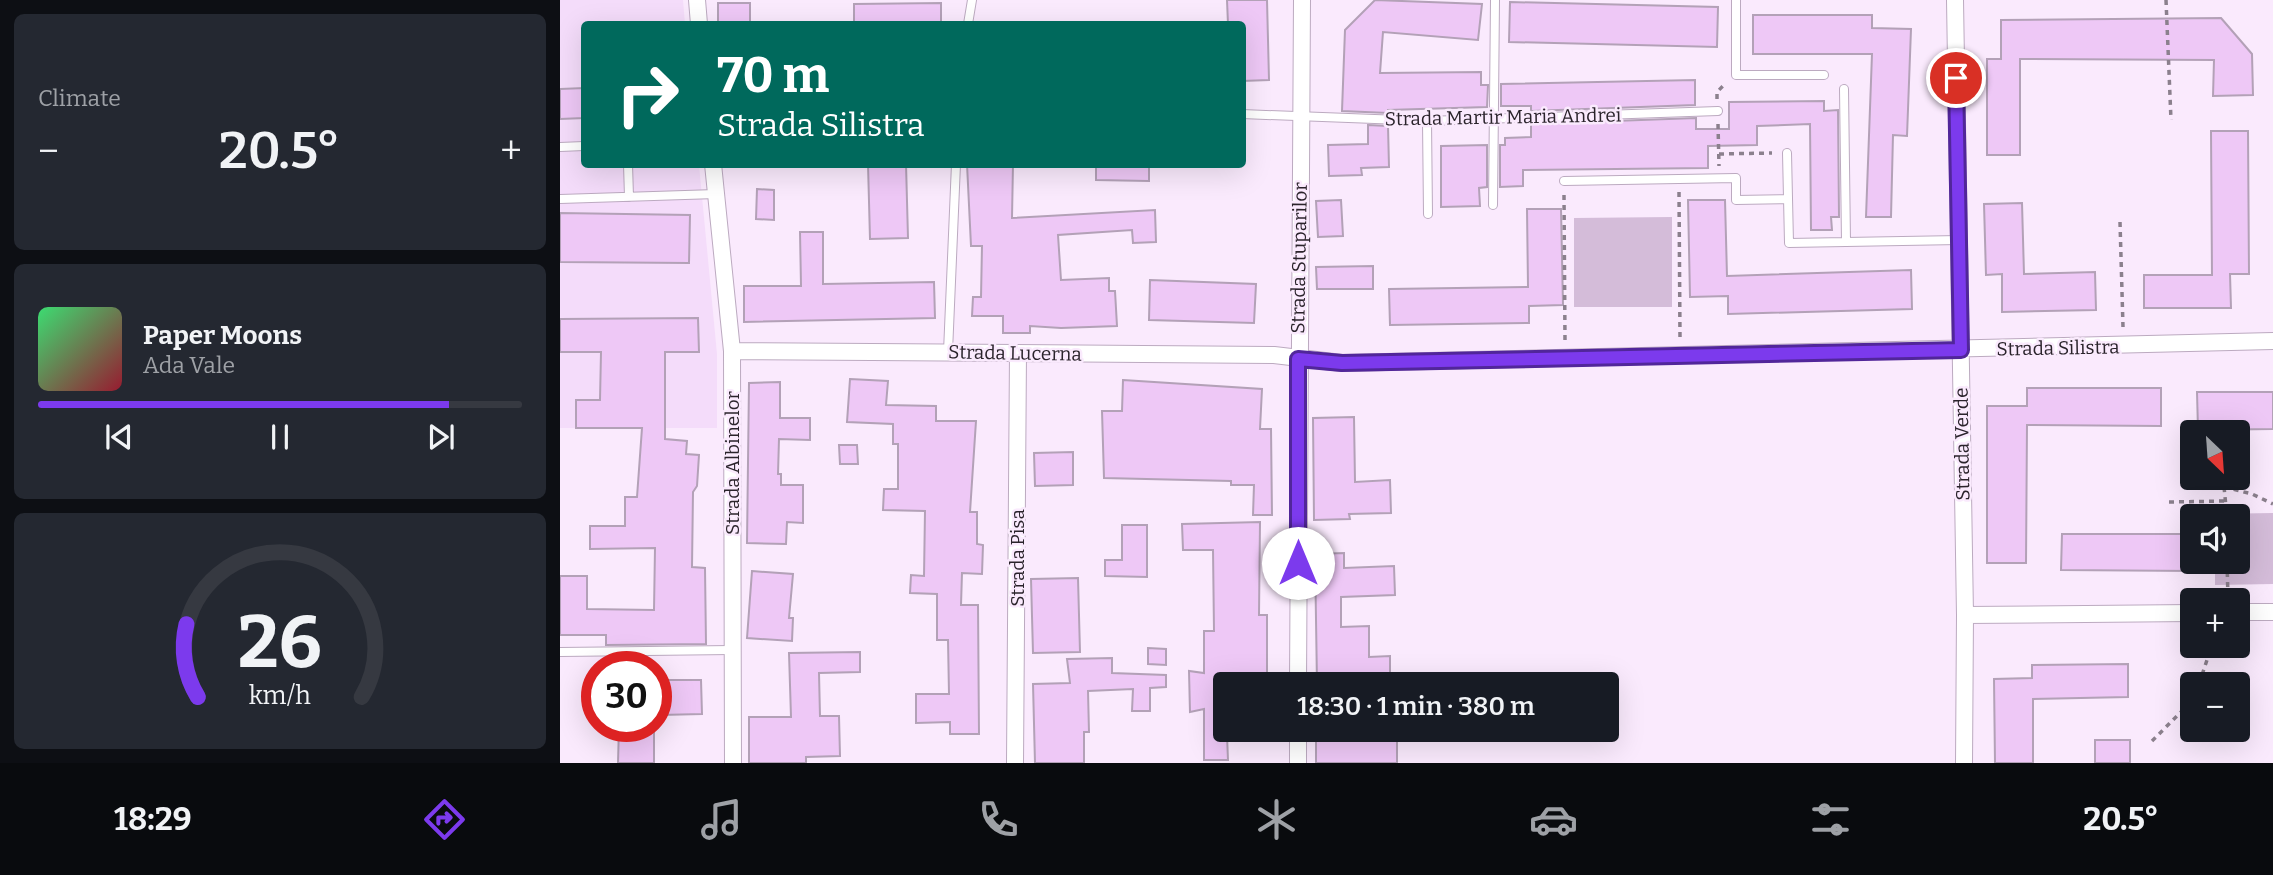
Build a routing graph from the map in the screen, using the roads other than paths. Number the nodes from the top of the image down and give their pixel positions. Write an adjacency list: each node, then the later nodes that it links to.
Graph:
1 (697, 0): 7 (street)
2 (972, 0): 8 (lane)
3 (1302, 0): 13 (street, Strada Stuparilor)
4 (1495, 0): 14 (lane)
5 (1735, 0): 9 (lane)
6 (1955, 0): 29 (street, Strada Verde)
7 (699, 21)
8 (968, 21)
9 (1824, 75)
10 (1844, 89): 30 (lane)
11 (1718, 111): 14 (lane, Strada Martir Maria Andrei)
12 (1246, 114): 13 (lane, Strada Martir Maria Andrei)
13 (1301, 117): 15 (lane, Strada Martir Maria Andrei); 36 (street, Strada Stuparilor)
14 (1494, 119): 15 (lane, Strada Martir Maria Andrei); 27 (lane)
15 (1427, 121): 28 (lane)
16 (581, 146): 17 (lane)
17 (560, 147)
18 (1787, 153): 26 (lane)
19 (628, 168): 24 (lane)
20 (713, 168): 23 (street, Strada Albinelor)
21 (956, 168): 34 (lane)
22 (1564, 181): 26 (lane)
23 (716, 194): 24 (lane); 33 (street, Strada Albinelor)
24 (629, 197): 25 (lane)
25 (560, 199)
26 (1788, 199): 30 (lane)
27 (1493, 205)
28 (1429, 214)
29 (1959, 240): 30 (lane); 32 (street, Strada Verde)
30 (1846, 242)
31 (2273, 341): 32 (street, Strada Silistra)
32 (1961, 350): 36 (street, Strada Silistra); 40 (street, Strada Verde)
33 (732, 351): 34 (street, Strada Lucerna); 41 (street, Strada Albinelor)
34 (948, 352): 35 (street, Strada Lucerna)
35 (1018, 354): 36 (street, Strada Lucerna); 46 (street, Strada Pisa)
36 (1298, 359): 43 (street, Strada Stuparilor)
37 (2273, 611): 38 (street)
38 (2250, 612)
39 (2180, 613): 40 (street)
40 (1965, 615): 48 (street, Strada Verde)
41 (732, 650): 42 (lane); 45 (street, Strada Albinelor)
42 (560, 652)
43 (1298, 672)
44 (1298, 742): 47 (street)
45 (733, 763)
46 (1015, 763)
47 (1298, 763)
48 (1964, 763)

